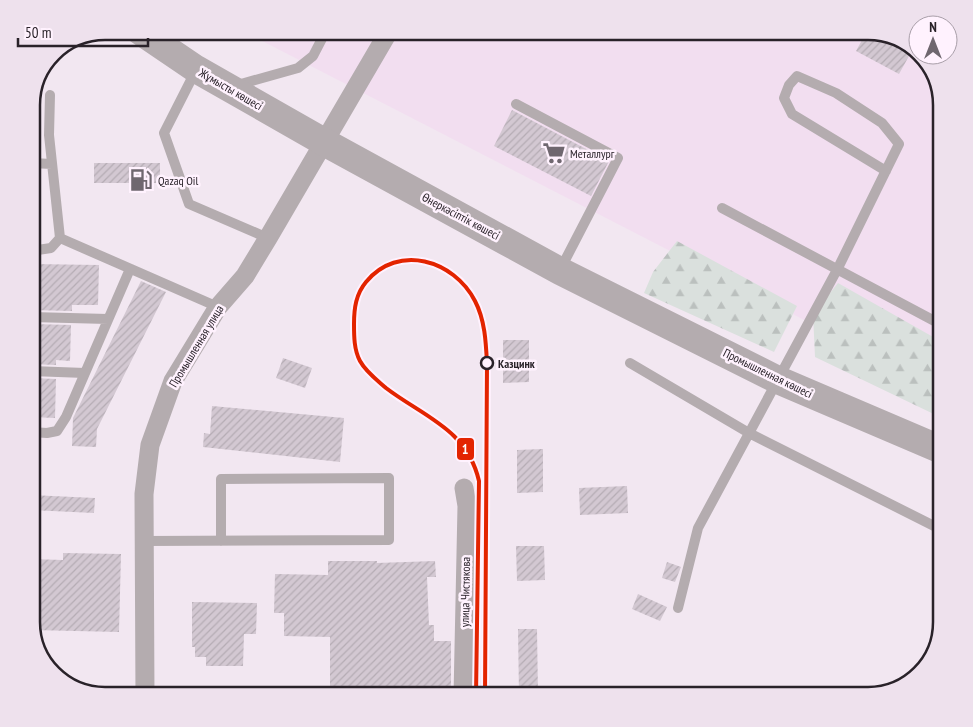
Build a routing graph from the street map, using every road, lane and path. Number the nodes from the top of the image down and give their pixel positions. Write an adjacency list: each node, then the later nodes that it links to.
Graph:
1 (153, 40): 4 (main road, Жұмысты көшесі)
2 (321, 40): 5 (lane)
3 (384, 40): 8 (street, Промышленная улица)
4 (196, 69): 5 (main road, Жұмысты көшесі); 14 (lane)
5 (229, 88): 8 (main road, Жұмысты көшесі)
6 (50, 95): 10 (lane)
7 (516, 104): 18 (lane)
8 (324, 142): 14 (street, Промышленная улица); 18 (main road, Өнеркәсіптік көшесі)
9 (40, 163): 10 (lane)
10 (52, 164): 13 (lane)
11 (886, 171): 11 (lane); 16 (lane)
12 (722, 208): 16 (lane)
13 (60, 238): 15 (lane); 17 (lane)
14 (268, 238): 20 (street, Промышленная улица)
15 (40, 250)
16 (838, 268): 23 (lane); 27 (lane)
17 (130, 269): 20 (lane); 22 (lane)
18 (560, 271): 19 (main road, Өнеркәсіптік көшесі)
19 (598, 289): 27 (main road, Промышленная көшесі)
20 (218, 307): 33 (street, Промышленная улица)
21 (40, 317): 22 (lane)
22 (108, 319): 26 (lane)
23 (933, 320)
24 (630, 363): 28 (lane)
25 (40, 371): 26 (lane)
26 (85, 373): 29 (lane)
27 (778, 380): 28 (lane); 30 (main road, Промышленная көшесі)
28 (749, 432): 32 (lane); 35 (lane)
29 (40, 433)
30 (933, 446)
31 (464, 488): 37 (street, улица Чистякова)
32 (933, 525)
33 (145, 541): 34 (lane); 36 (street, Промышленная улица)
34 (221, 541): 34 (lane)
35 (678, 608)
36 (145, 687)
37 (463, 687)

